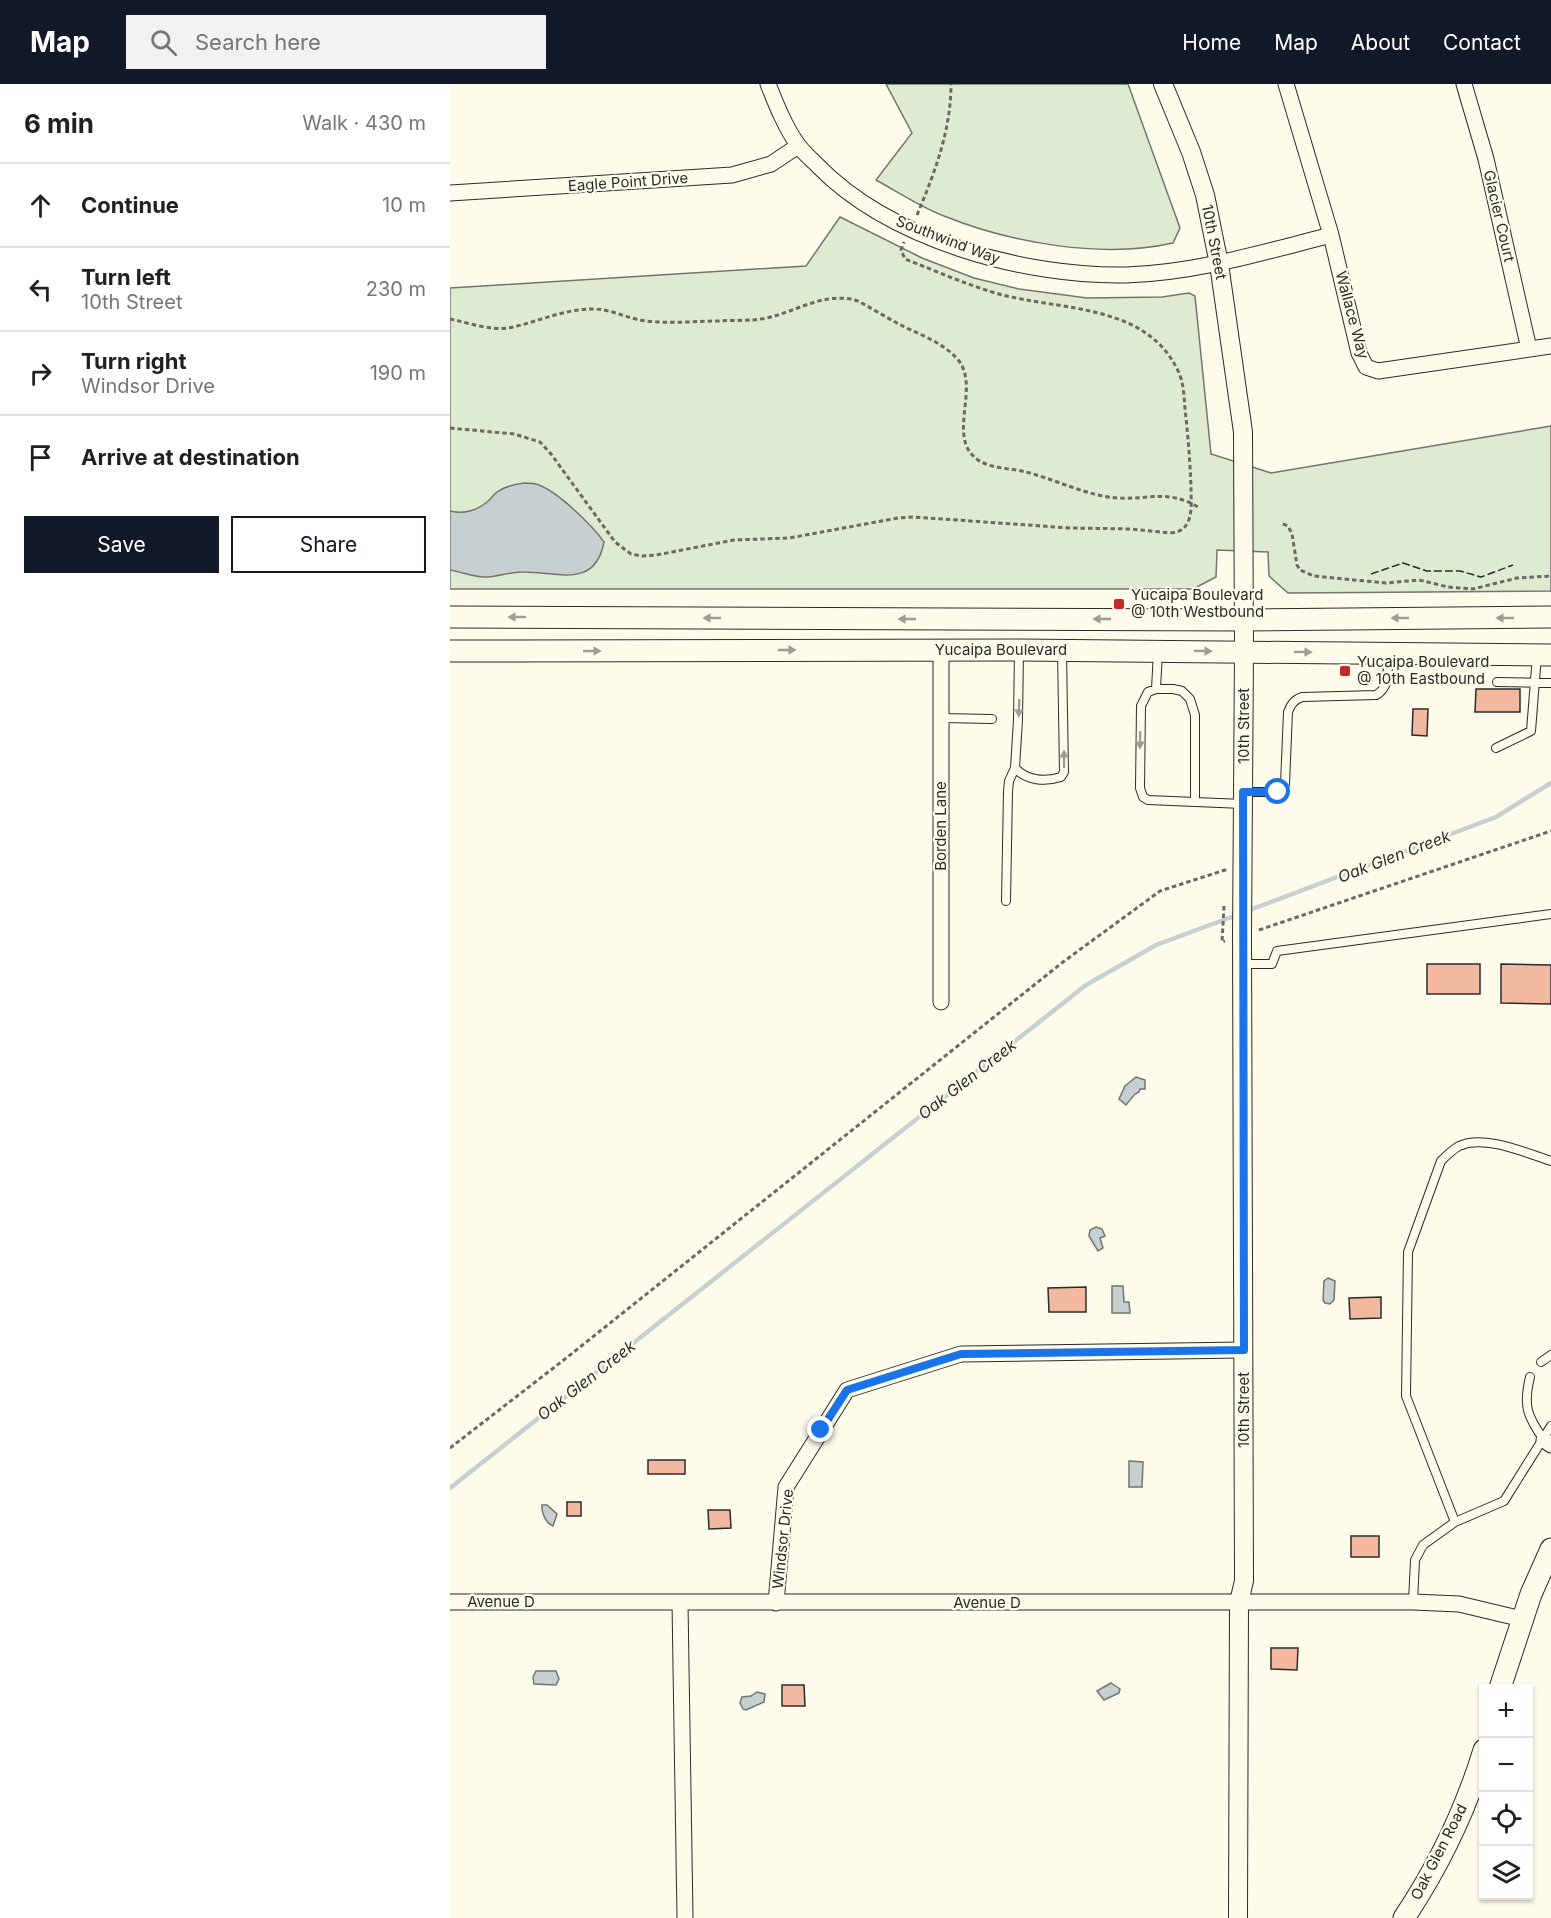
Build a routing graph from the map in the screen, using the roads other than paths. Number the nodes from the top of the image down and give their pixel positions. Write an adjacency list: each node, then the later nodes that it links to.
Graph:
1 (768, 84): 5 (street, Southwind Way)
2 (1163, 84): 8 (street, 10th Street)
3 (1286, 84): 7 (street, Wallace Way)
4 (1464, 84): 10 (street, Glacier Court)
5 (798, 146): 6 (street, Eagle Point Drive); 8 (street, Southwind Way)
6 (450, 193)
7 (1331, 235): 8 (street, Southwind Way); 10 (street, Wallace Way)
8 (1219, 264): 13 (street, 10th Street)
9 (1551, 346): 10 (street, Wallace Way)
10 (1528, 349)
11 (450, 617): 13 (main road, Yucaipa Boulevard, one-way to 11)
12 (1551, 617): 13 (main road, Yucaipa Boulevard, one-way to 13)
13 (1244, 620): 19 (street, 10th Street)
14 (941, 650): 15 (main road, Yucaipa Boulevard); 18 (main road, Yucaipa Boulevard, one-way to 14); 26 (street, Borden Lane)
15 (1019, 650): 16 (main road, Yucaipa Boulevard); 29 (lane, one-way to 29)
16 (1062, 650): 17 (main road, Yucaipa Boulevard); 29 (lane, one-way to 16)
17 (1158, 650): 19 (main road, Yucaipa Boulevard, one-way to 19); 25 (lane)
18 (450, 651)
19 (1244, 651): 20 (main road, Yucaipa Boulevard, one-way to 20); 30 (street, 10th Street)
20 (1389, 653): 21 (main road, Yucaipa Boulevard); 30 (lane)
21 (1544, 655): 23 (lane)
22 (1497, 682): 23 (lane)
23 (1535, 682): 24 (lane); 28 (lane)
24 (1551, 683)
25 (1156, 689): 31 (lane); 31 (lane, one-way to 31)
26 (941, 718): 27 (lane); 35 (street, Borden Lane)
27 (992, 719)
28 (1496, 748)
29 (1015, 768): 32 (lane)
30 (1243, 798): 31 (lane); 34 (street, 10th Street)
31 (1195, 802)
32 (1006, 901)
33 (1551, 914): 34 (lane)
34 (1242, 964): 37 (street, 10th Street)
35 (941, 1002)
36 (1551, 1161): 42 (lane)
37 (1244, 1350): 45 (street, 10th Street); 48 (street, Windsor Drive)
38 (1551, 1355): 39 (lane)
39 (1541, 1362)
40 (1530, 1377): 41 (lane)
41 (1549, 1437): 42 (lane)
42 (1455, 1522): 46 (lane)
43 (1551, 1549): 49 (main road)
44 (450, 1602): 47 (street, Avenue D)
45 (1239, 1602): 46 (street, Avenue D); 48 (street, Avenue D); 53 (street, 10th Street)
46 (1413, 1602): 49 (street, Avenue D)
47 (680, 1603): 48 (street, Avenue D); 52 (street)
48 (776, 1603)
49 (1522, 1619): 50 (main road)
50 (1502, 1684)
51 (1479, 1764): 54 (main road, Oak Glen Road)
52 (685, 1918)
53 (1239, 1918)
54 (1404, 1918)

